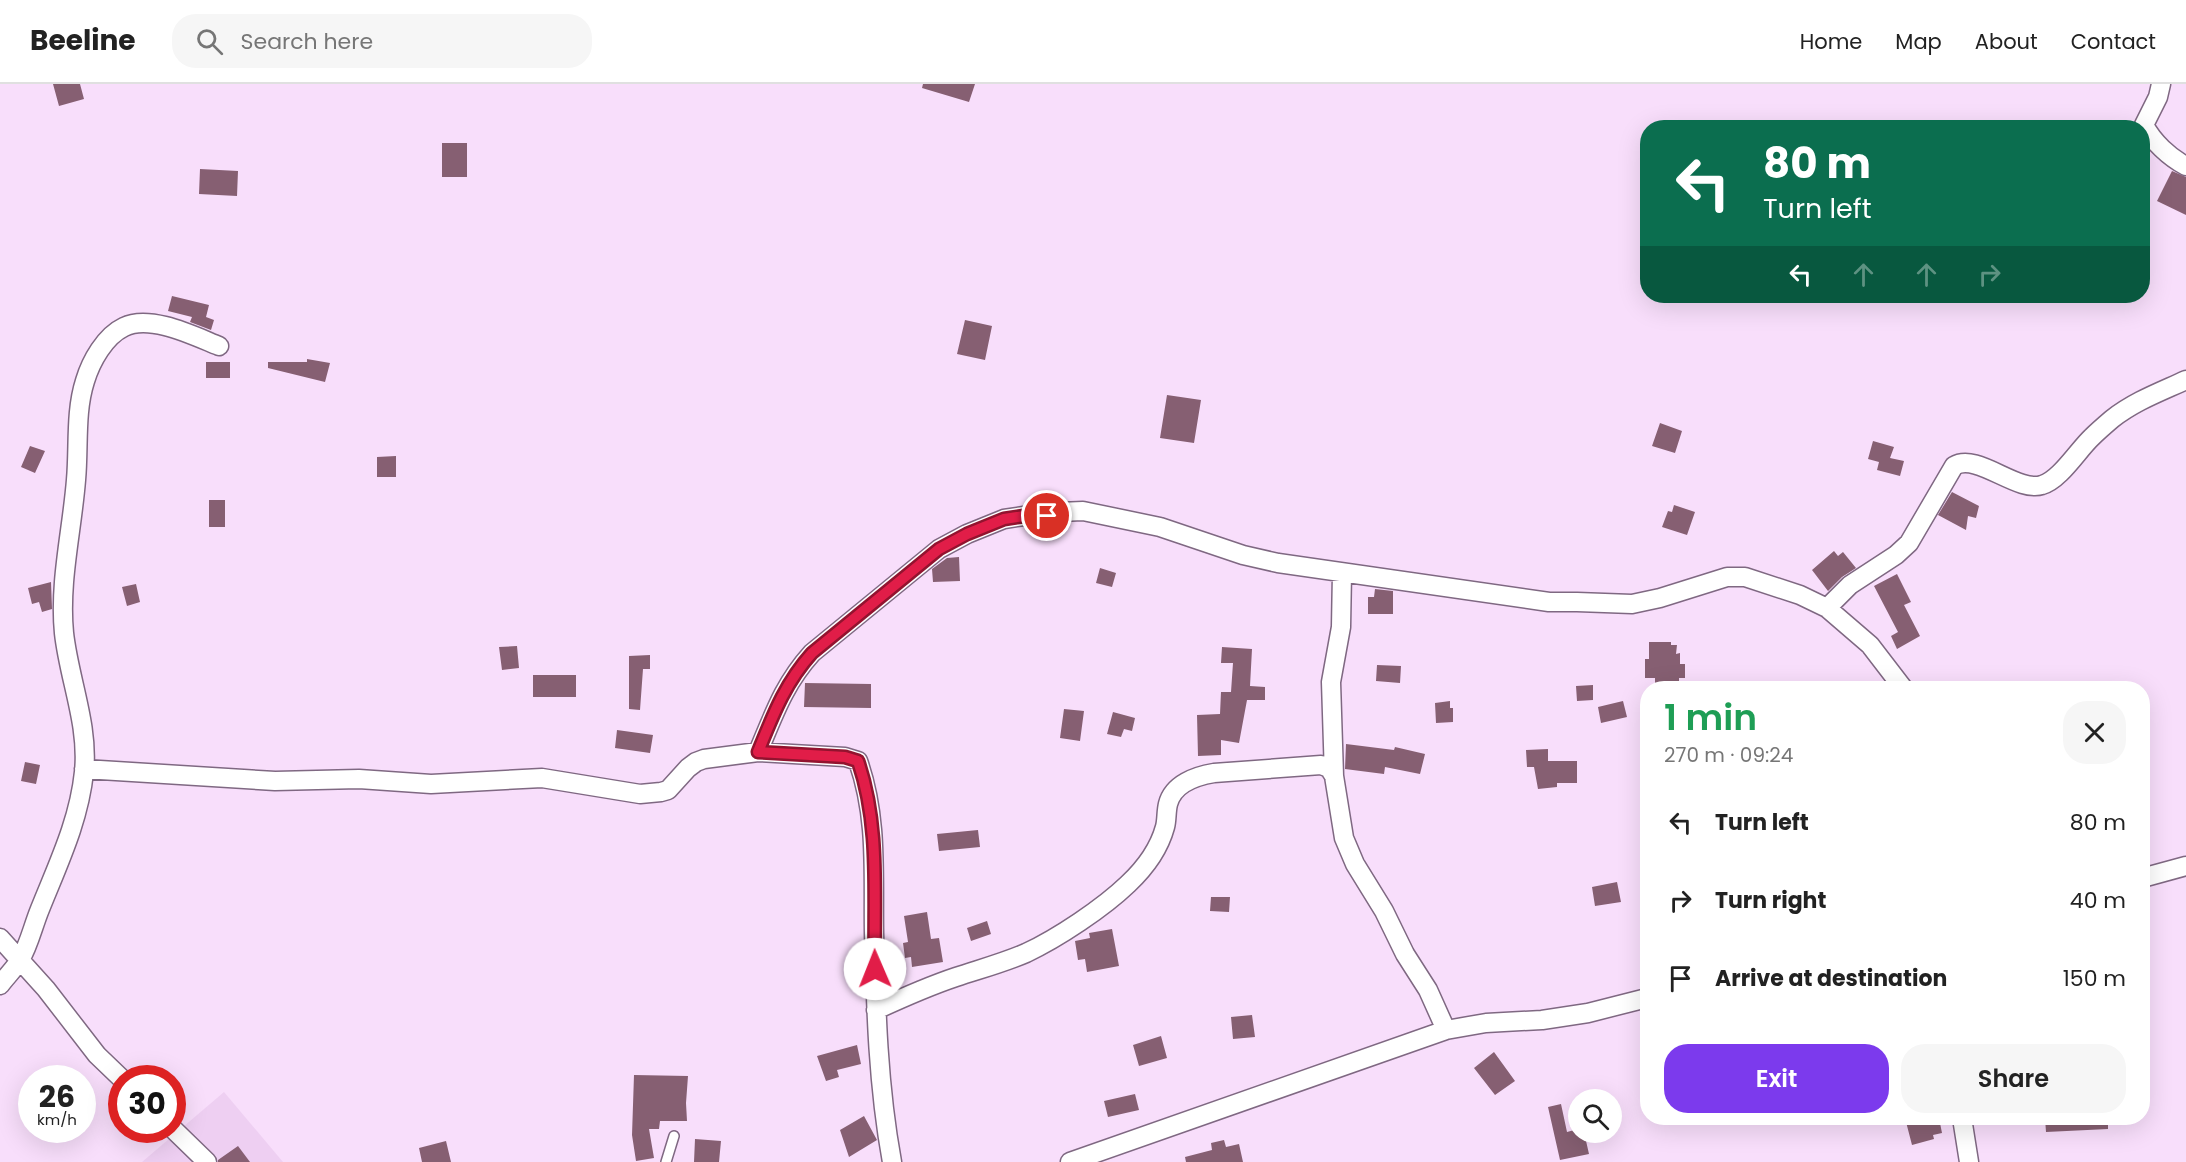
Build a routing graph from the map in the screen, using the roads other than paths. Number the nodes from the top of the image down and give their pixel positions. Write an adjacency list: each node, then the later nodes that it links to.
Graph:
1 (2161, 84): 2 (street)
2 (2146, 120)
3 (2150, 135): 4 (street)
4 (2186, 166)
5 (219, 346): 11 (street)
6 (2186, 380): 8 (street)
7 (1342, 573): 8 (street); 10 (street); 12 (street)
8 (1827, 608): 9 (street)
9 (1897, 681)
10 (758, 752): 11 (street); 19 (street)
11 (84, 769): 16 (street)
12 (1334, 776): 19 (street); 20 (street)
13 (2186, 866): 14 (street)
14 (2150, 876)
15 (0, 938): 16 (street)
16 (20, 959): 17 (street); 21 (street)
17 (0, 985)
18 (1640, 1000): 20 (street)
19 (876, 1010): 27 (street)
20 (1446, 1030): 28 (street)
21 (108, 1066)
22 (1963, 1125): 29 (street)
23 (674, 1136): 26 (lane)
24 (186, 1142): 25 (street)
25 (207, 1162)
26 (666, 1162)
27 (892, 1162)
28 (1070, 1162)
29 (1969, 1162)

